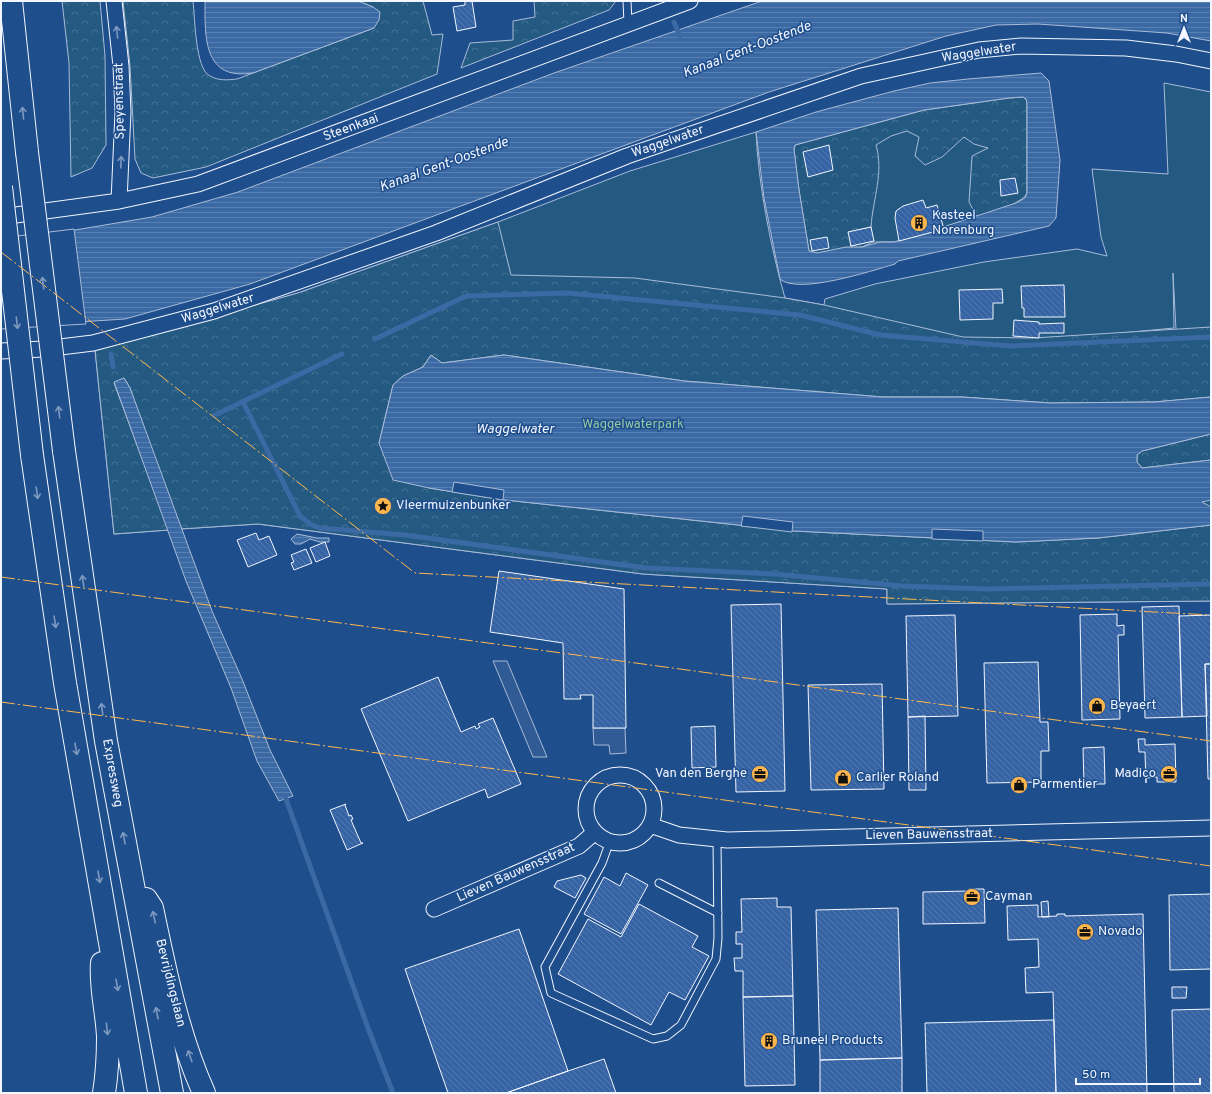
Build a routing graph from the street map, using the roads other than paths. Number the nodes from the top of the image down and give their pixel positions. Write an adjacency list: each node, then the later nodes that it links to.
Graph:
1 (11, 1): 16 (highway, Expressweg, one-way to 1, bridge)
2 (114, 1): 8 (street, Speyenstraat, one-way to 2)
3 (627, 1): 5 (lane)
4 (690, 1): 5 (street, Steenkaai)
5 (628, 23): 8 (street, Steenkaai)
6 (1211, 61): 10 (street, Waggelwater)
7 (1, 187): 20 (highway, one-way to 20, bridge)
8 (119, 201): 9 (street, Steenkaai)
9 (1, 217)
10 (1, 351)
11 (650, 825): 13 (street); 14 (street, Lieven Bauwensstraat); 15 (street)
12 (1211, 828): 14 (street, Lieven Bauwensstraat)
13 (595, 832): 15 (street); 18 (street, Lieven Bauwensstraat)
14 (717, 839): 19 (lane)
15 (610, 841): 19 (lane)
16 (131, 876): 23 (highway, Expressweg, one-way to 16); 24 (highway, Bevrijdingslaan, one-way to 16)
17 (660, 883): 19 (lane)
18 (434, 908)
19 (718, 913)
20 (106, 918): 21 (highway, one-way to 21); 22 (highway, one-way to 22)
21 (104, 1093)
22 (136, 1093)
23 (172, 1093)
24 (204, 1093)

